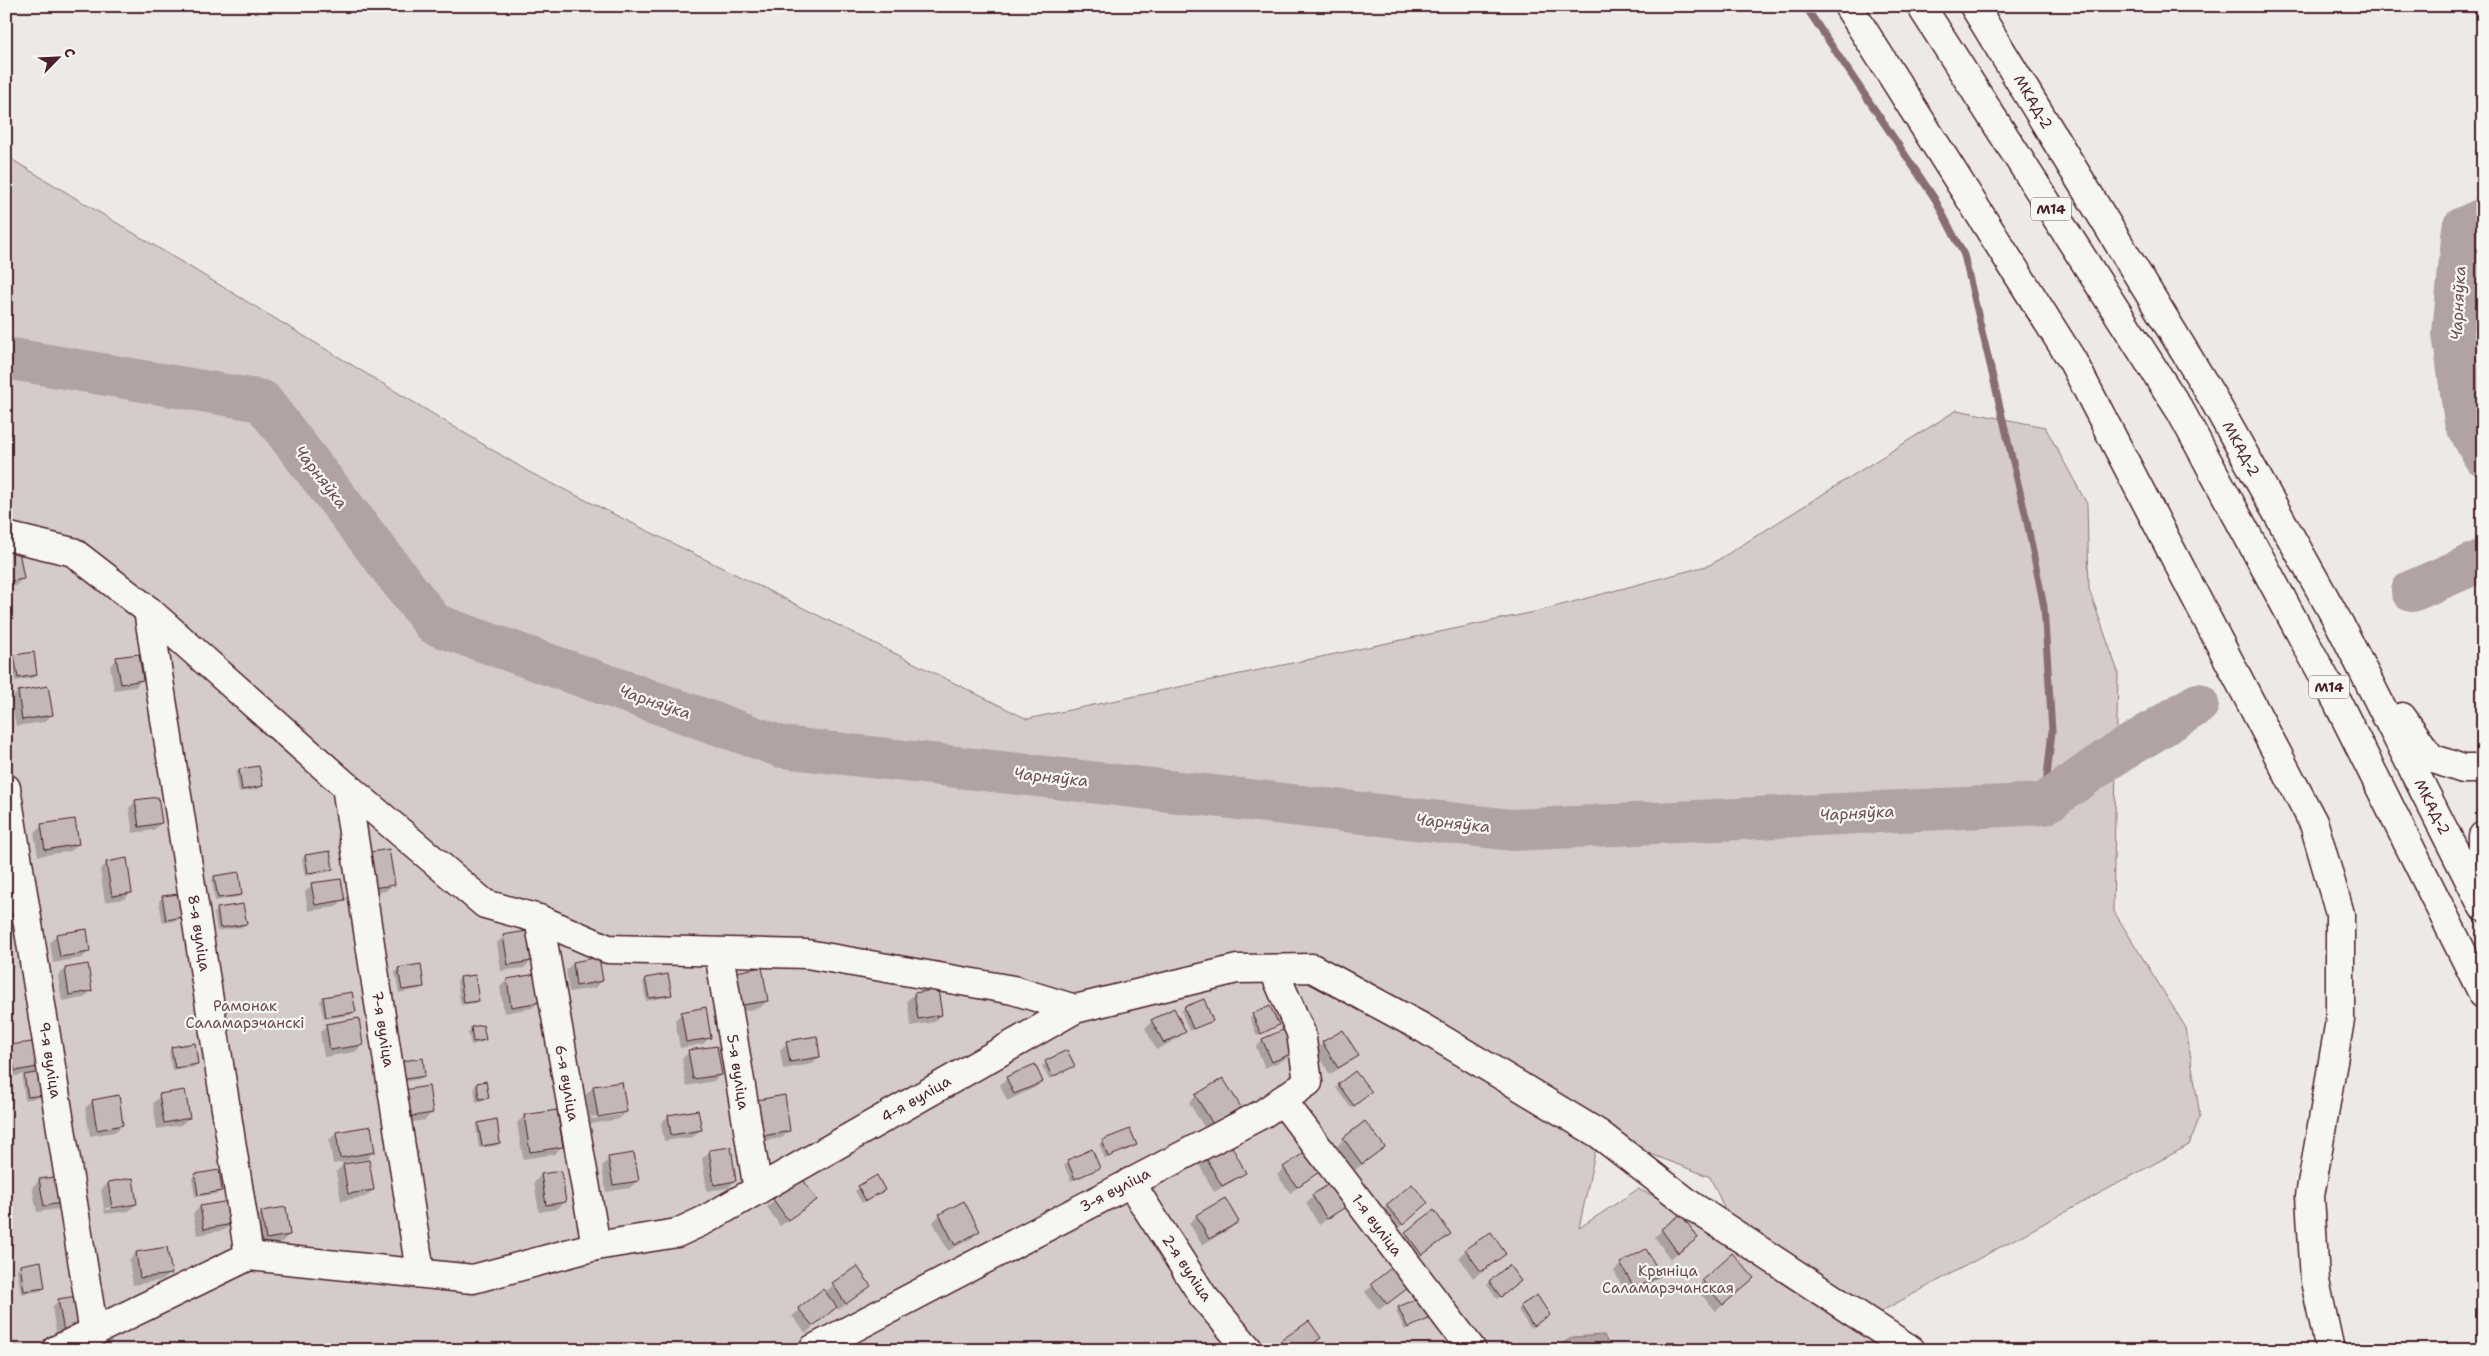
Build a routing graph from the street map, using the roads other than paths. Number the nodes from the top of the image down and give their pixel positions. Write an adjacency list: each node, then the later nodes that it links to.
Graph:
1 (1848, 6): 30 (main road)
2 (1921, 6): 16 (main road, М14)
3 (1974, 6): 6 (main road, МКАД-2 / М14)
4 (6, 536): 5 (main road)
5 (148, 610): 8 (main road); 22 (main road, 8-я вуліца)
6 (2340, 625): 7 (main road); 12 (main road, МКАД-2 / М14)
7 (2483, 769)
8 (346, 786): 13 (main road); 23 (main road, 7-я вуліца)
9 (6, 788): 24 (main road, 9-я вуліца)
10 (2483, 836): 11 (main road)
11 (2483, 857)
12 (2483, 907)
13 (539, 919): 14 (main road); 21 (main road, 6-я вуліца)
14 (719, 953): 17 (main road); 20 (main road, 5-я вуліца)
15 (1274, 969): 17 (main road, 4-я вуліца); 18 (main road, 3-я вуліца); 29 (main road, 4-я вуліца)
16 (2483, 994)
17 (1074, 1009): 20 (main road, 4-я вуліца)
18 (1282, 1100): 19 (main road, 3-я вуліца); 28 (main road, 1-я вуліца)
19 (1130, 1182): 25 (main road, 3-я вуліца); 27 (main road, 2-я вуліца)
20 (758, 1190): 21 (main road, 4-я вуліца)
21 (596, 1246): 23 (main road, 4-я вуліца)
22 (250, 1256): 23 (main road, 4-я вуліца); 24 (main road)
23 (420, 1272)
24 (94, 1332): 26 (main road)
25 (813, 1349)
26 (56, 1350)
27 (1249, 1350)
28 (1472, 1350)
29 (1911, 1350)
30 (2330, 1350)

